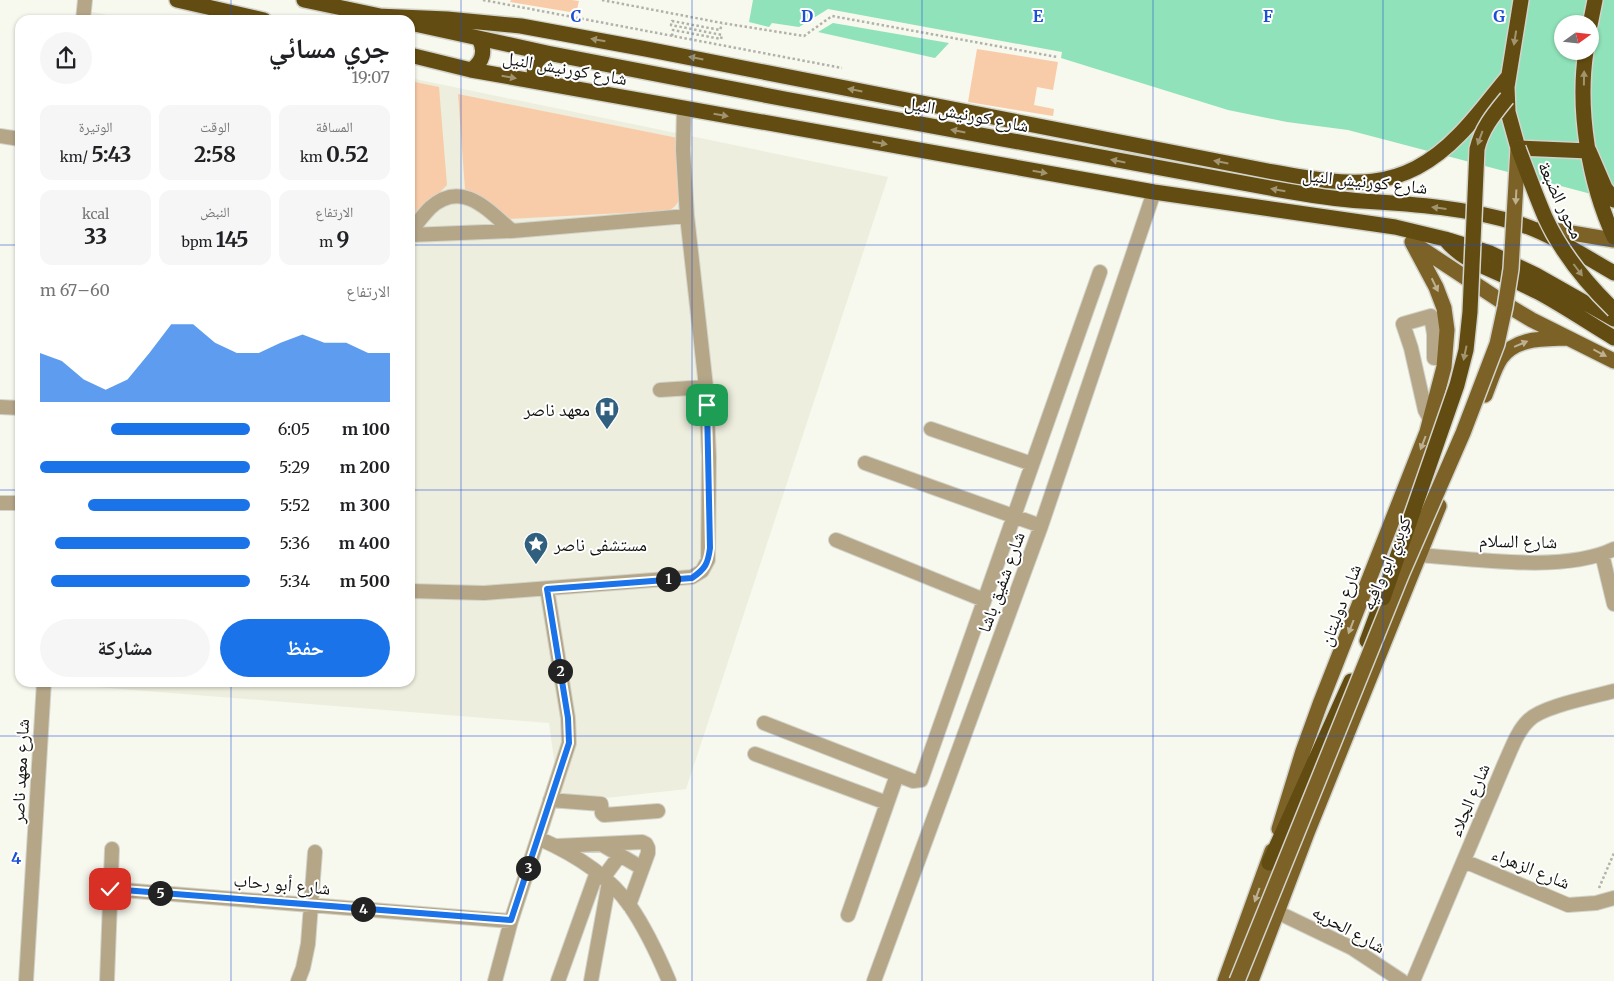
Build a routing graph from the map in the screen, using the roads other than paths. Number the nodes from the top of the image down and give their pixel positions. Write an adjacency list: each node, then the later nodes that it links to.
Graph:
1 (85, 0): 6 (street)
2 (177, 0): 7 (highway)
3 (304, 0): 8 (highway)
4 (1522, 0): 17 (highway, one-way to 17)
5 (1595, 0): 9 (highway)
6 (84, 15)
7 (242, 15)
8 (372, 15)
9 (1592, 15)
10 (415, 18): 17 (highway, one-way to 10)
11 (415, 24): 12 (highway, شارع كورنيش النيل)
12 (479, 39): 13 (highway, شارع كورنيش النيل); 16 (highway)
13 (546, 53): 18 (highway); 28 (highway, شارع كورنيش النيل, one-way to 13)
14 (415, 56): 16 (highway, شارع كورنيش النيل)
15 (1586, 60): 24 (highway, محور الضبعة, one-way to 15)
16 (471, 70): 18 (highway, شارع كورنيش النيل, one-way to 18)
17 (1508, 77): 19 (highway, محور الضبعة)
18 (538, 82): 20 (highway, شارع كورنيش النيل)
19 (1507, 98): 23 (highway, محور الضبعة); 78 (highway, one-way to 78, bridge)
20 (684, 108): 25 (highway, شارع كورنيش النيل, one-way to 25); 27 (street)
21 (0, 136): 22 (street)
22 (15, 138)
23 (1518, 148): 24 (highway); 38 (highway, محور الضبعة, one-way to 38, bridge); 97 (main road, كوبري ابو وافيه, one-way to 97, bridge)
24 (1588, 150): 26 (highway); 33 (highway, محور الضبعة)
25 (1154, 192): 30 (highway, شارع كورنيش النيل); 55 (street, شارع شفيق باشا)
26 (1614, 200)
27 (687, 216): 31 (street); 44 (street)
28 (1520, 224): 33 (main road, شارع كورنيش النيل); 37 (highway, شارع كورنيش النيل)
29 (415, 225): 31 (street)
30 (1395, 228): 34 (highway, شارع كورنيش النيل); 35 (main road)
31 (512, 231): 32 (street)
32 (415, 235)
33 (1614, 238)
34 (1445, 239): 39 (highway, شارع كورنيش النيل); 41 (highway)
35 (1412, 242): 40 (main road); 42 (main road, شارع دوليتان, one-way to 42)
36 (1100, 272): 51 (street)
37 (1614, 273)
38 (1614, 310)
39 (1614, 319)
40 (1566, 338): 43 (main road, one-way to 43); 58 (main road, one-way to 40)
41 (1614, 338)
42 (1445, 358): 48 (main road, شارع دوليتان); 48 (street)
43 (1614, 361)
44 (706, 387): 45 (street); 59 (street)
45 (660, 390)
46 (0, 407): 47 (street)
47 (15, 408)
48 (1430, 419): 78 (main road, شارع دوليتان, one-way to 78)
49 (931, 429): 51 (street)
50 (865, 463): 54 (street)
51 (1032, 464): 54 (street)
52 (0, 503): 53 (street)
53 (15, 503)
54 (1014, 516): 55 (street); 61 (street)
55 (1041, 526): 95 (street, شارع شفيق باشا)
56 (836, 540): 61 (street)
57 (1608, 552): 58 (street, شارع السلام); 62 (street)
58 (1419, 555): 85 (main road)
59 (547, 589): 60 (street); 68 (street)
60 (415, 591)
61 (984, 600): 67 (street)
62 (1614, 604)
63 (44, 687): 88 (street, شارع معهد ناصر)
64 (1614, 691): 77 (street, شارع الجلاء)
65 (764, 723): 67 (street)
66 (755, 754): 69 (street)
67 (897, 775): 69 (street)
68 (550, 800): 70 (street); 71 (street)
69 (887, 802): 86 (street)
70 (658, 811)
71 (538, 838): 73 (street); 87 (street)
72 (600, 844): 73 (street); 76 (street); 79 (street)
73 (556, 846): 80 (street)
74 (112, 849): 81 (street)
75 (315, 852): 83 (street)
76 (620, 855): 79 (street); 80 (street)
77 (1464, 861): 82 (street, شارع الزهراء); 100 (street, شارع الجلاء)
78 (1269, 863): 96 (main road, شارع دوليتان, one-way to 96)
79 (642, 868): 84 (street)
80 (603, 877): 84 (street); 92 (street); 93 (street)
81 (110, 889): 83 (street, شارع أبو رحاب); 89 (street)
82 (1614, 898)
83 (311, 905): 87 (street, شارع أبو رحاب); 90 (street)
84 (629, 905): 94 (street)
85 (1277, 912): 98 (main road); 99 (street, شارع الحريه)
86 (848, 915)
87 (511, 920): 91 (street)
88 (26, 981)
89 (107, 981)
90 (298, 981)
91 (495, 981)
92 (558, 981)
93 (591, 981)
94 (668, 981)
95 (874, 981)
96 (1226, 981)
97 (1237, 981)
98 (1251, 981)
99 (1402, 981)
100 (1413, 981)

